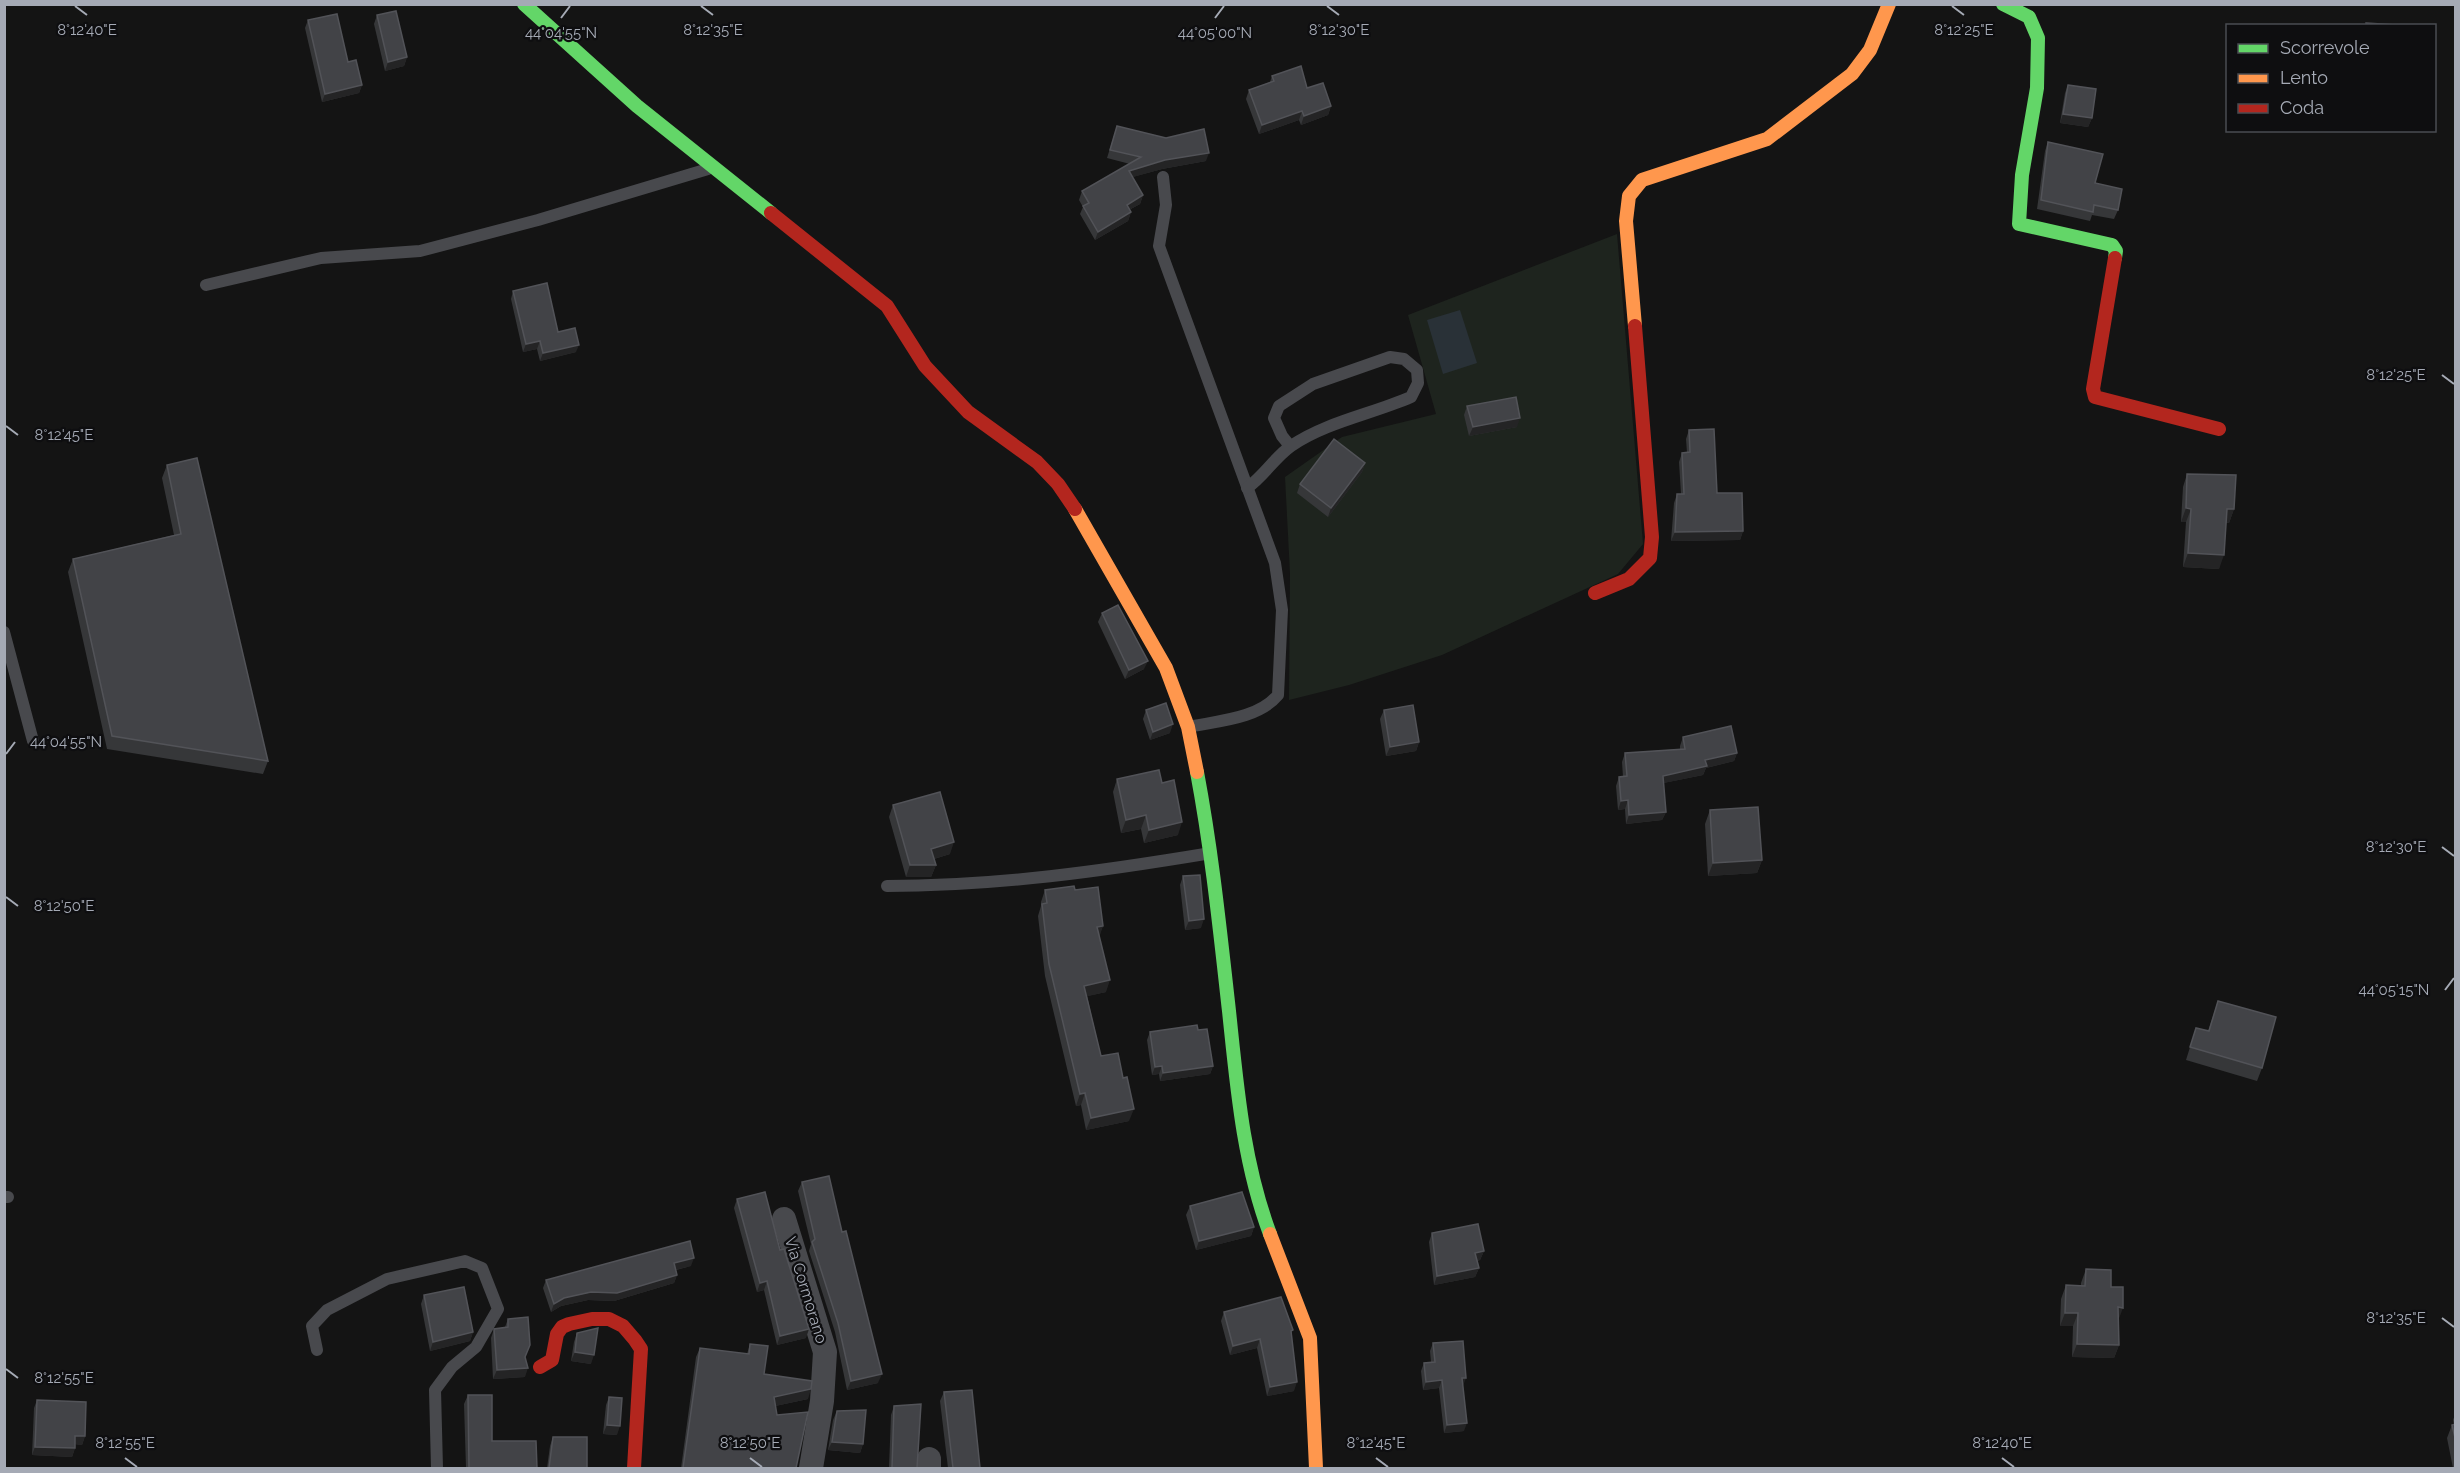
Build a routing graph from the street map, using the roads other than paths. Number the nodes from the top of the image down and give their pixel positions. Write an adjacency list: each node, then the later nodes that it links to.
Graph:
1 (524, 4): 4 (street)
2 (1889, 4): 10 (street)
3 (2003, 4): 7 (street)
4 (714, 167): 6 (lane); 12 (street)
5 (1163, 177): 9 (lane)
6 (206, 285)
7 (2219, 429)
8 (1290, 446): 8 (lane); 9 (lane)
9 (1247, 488): 12 (lane)
10 (1595, 593)
11 (4, 632): 13 (lane)
12 (1188, 727): 14 (street)
13 (33, 741)
14 (1212, 853): 15 (lane); 22 (street)
15 (887, 886)
16 (784, 1219): 21 (street, Via Cormorano)
17 (317, 1350): 19 (lane)
18 (540, 1367): 20 (street)
19 (437, 1468)
20 (634, 1468)
21 (811, 1468)
22 (1316, 1468)

